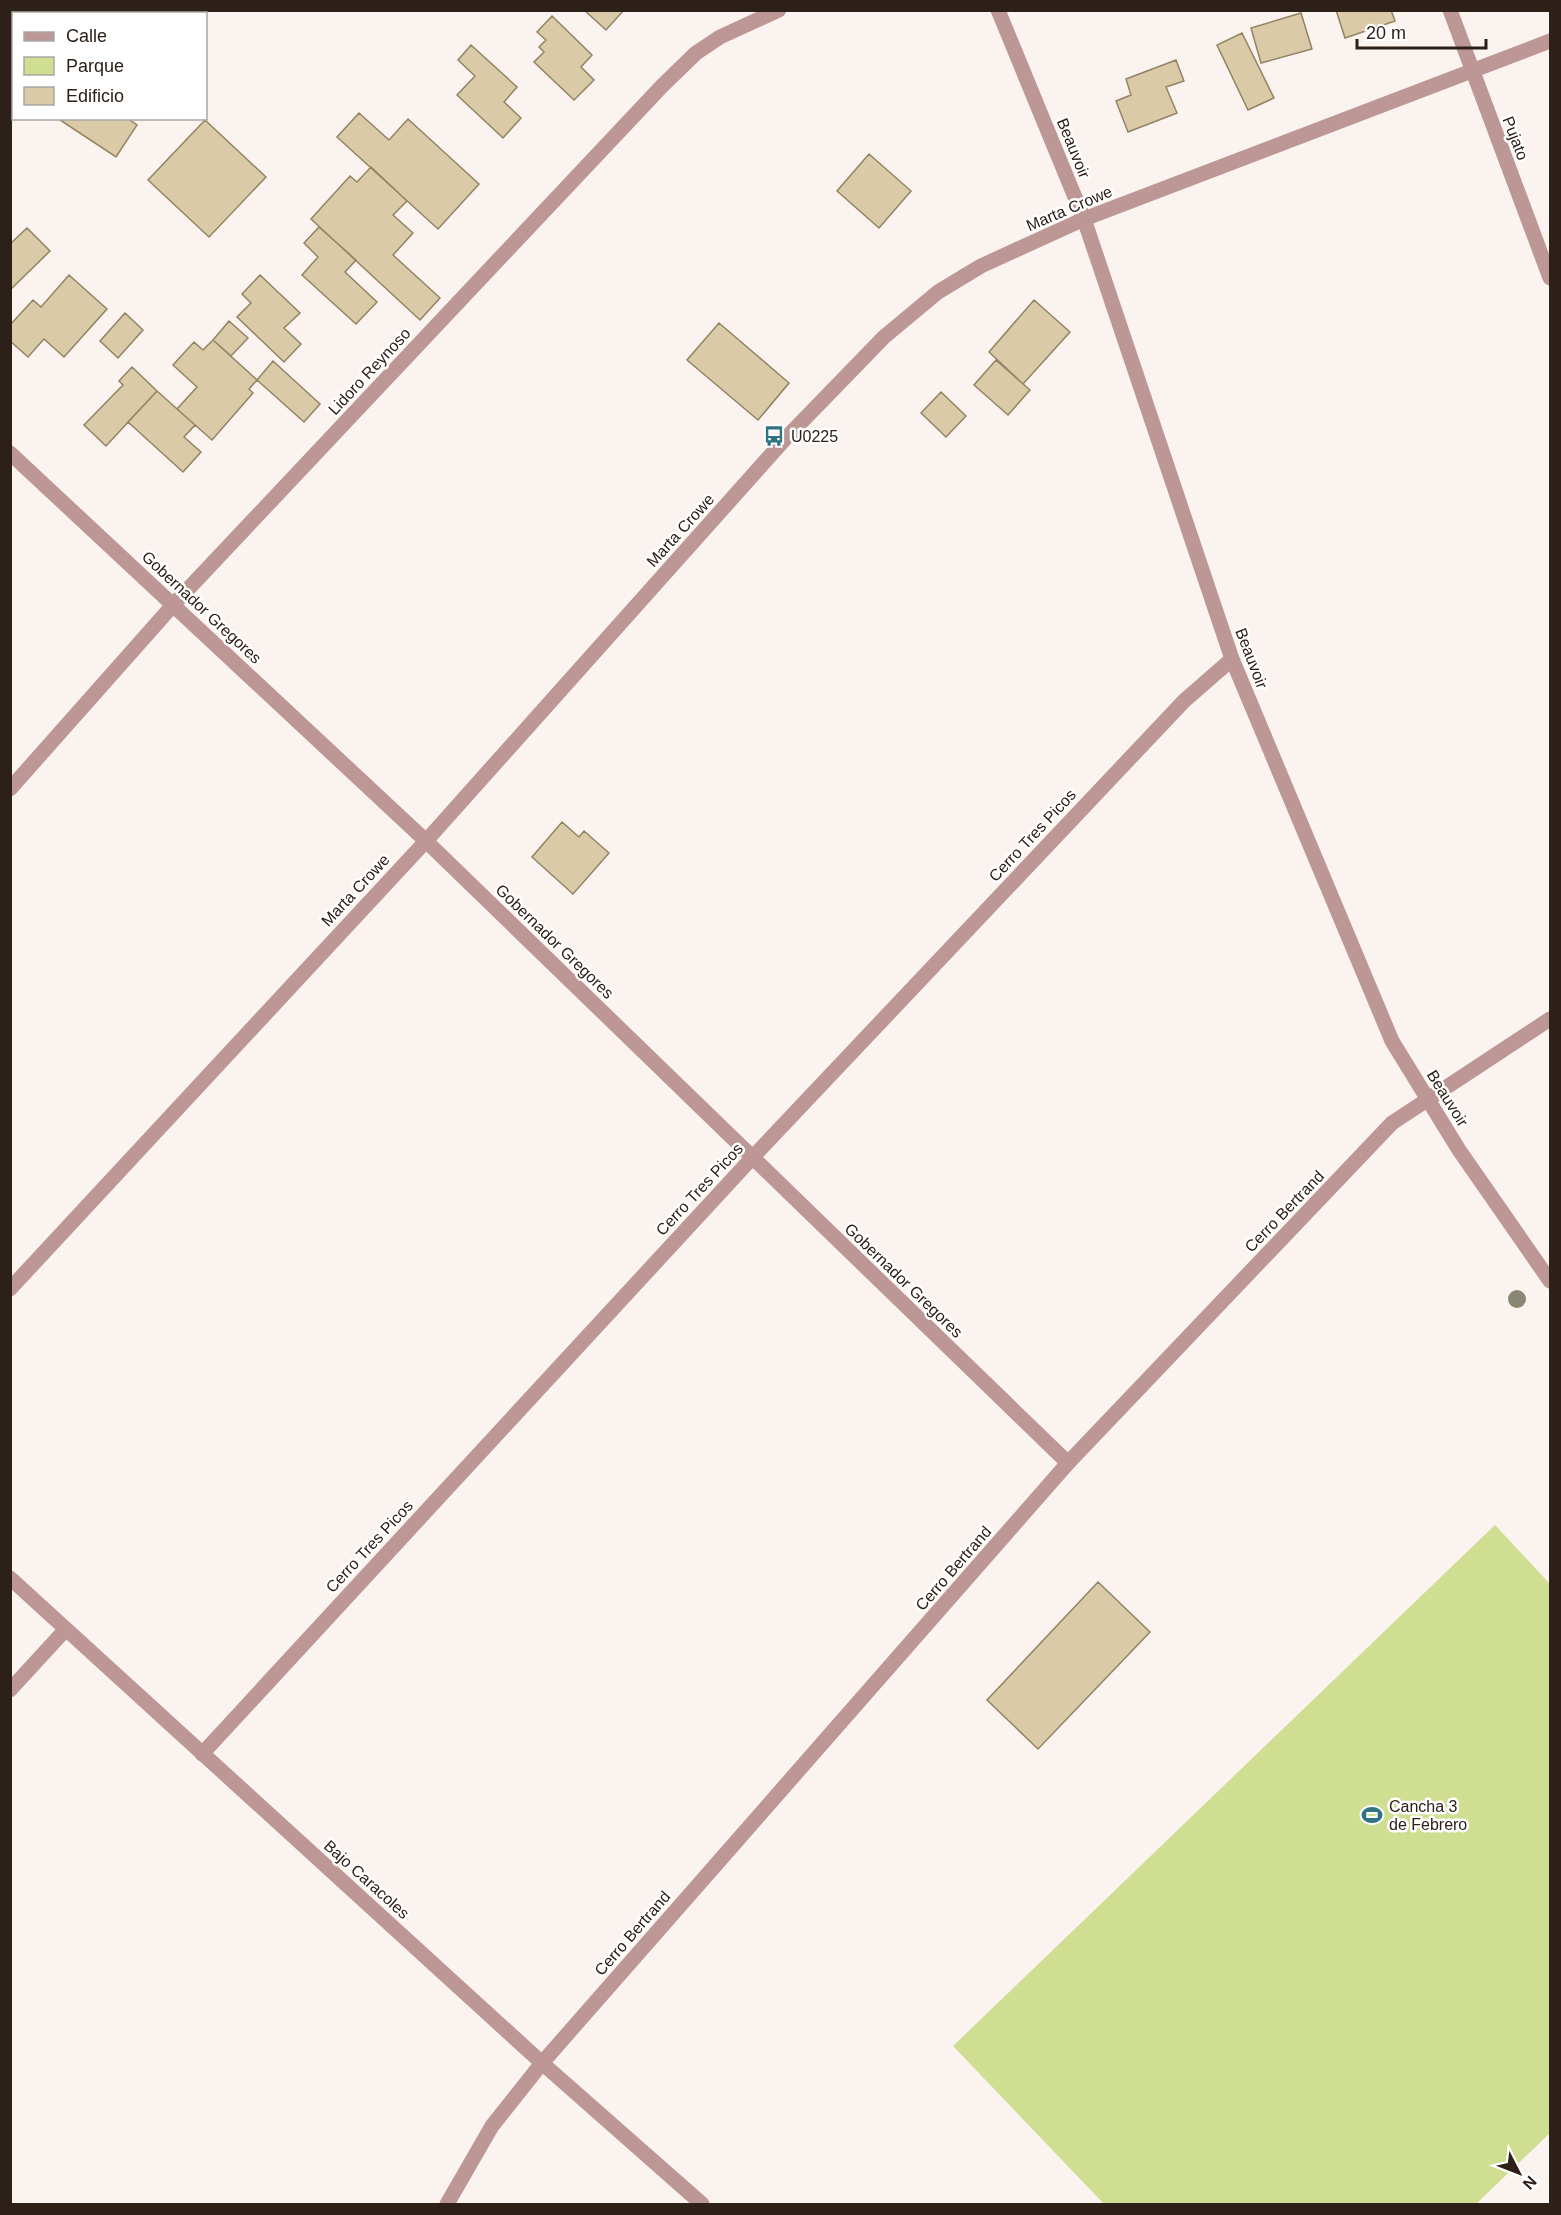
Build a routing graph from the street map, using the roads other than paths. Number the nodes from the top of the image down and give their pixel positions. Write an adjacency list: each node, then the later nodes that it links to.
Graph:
1 (779, 10): 9 (street, Lidoro Reynoso)
2 (998, 10): 6 (street, Beauvoir)
3 (1450, 10): 5 (street, Pujato)
4 (1551, 41): 5 (street, Marta Crowe)
5 (1471, 70): 6 (street, Marta Crowe); 7 (street, Pujato)
6 (1084, 219): 10 (street, Beauvoir); 12 (street, Marta Crowe)
7 (1551, 278)
8 (10, 453): 9 (street, Gobernador Gregores)
9 (174, 604): 11 (street, Lidoro Reynoso); 12 (street, Gobernador Gregores)
10 (1232, 658): 14 (street, Beauvoir); 15 (street, Cerro Tres Picos)
11 (10, 789)
12 (426, 841): 15 (street, Gobernador Gregores); 17 (street, Marta Crowe)
13 (1551, 1019): 14 (street, Cerro Bertrand)
14 (1426, 1098): 16 (street, Beauvoir); 18 (street, Cerro Bertrand)
15 (752, 1158): 18 (street, Gobernador Gregores); 22 (street, Cerro Tres Picos)
16 (1551, 1281)
17 (10, 1289)
18 (1068, 1463): 23 (street, Cerro Bertrand)
19 (10, 1578): 20 (street, Bajo Caracoles)
20 (66, 1629): 21 (street); 22 (street, Bajo Caracoles)
21 (10, 1690)
22 (202, 1754): 23 (street, Bajo Caracoles)
23 (542, 2064): 24 (street, Cerro Bertrand); 25 (street, Bajo Caracoles)
24 (447, 2205)
25 (702, 2205)

